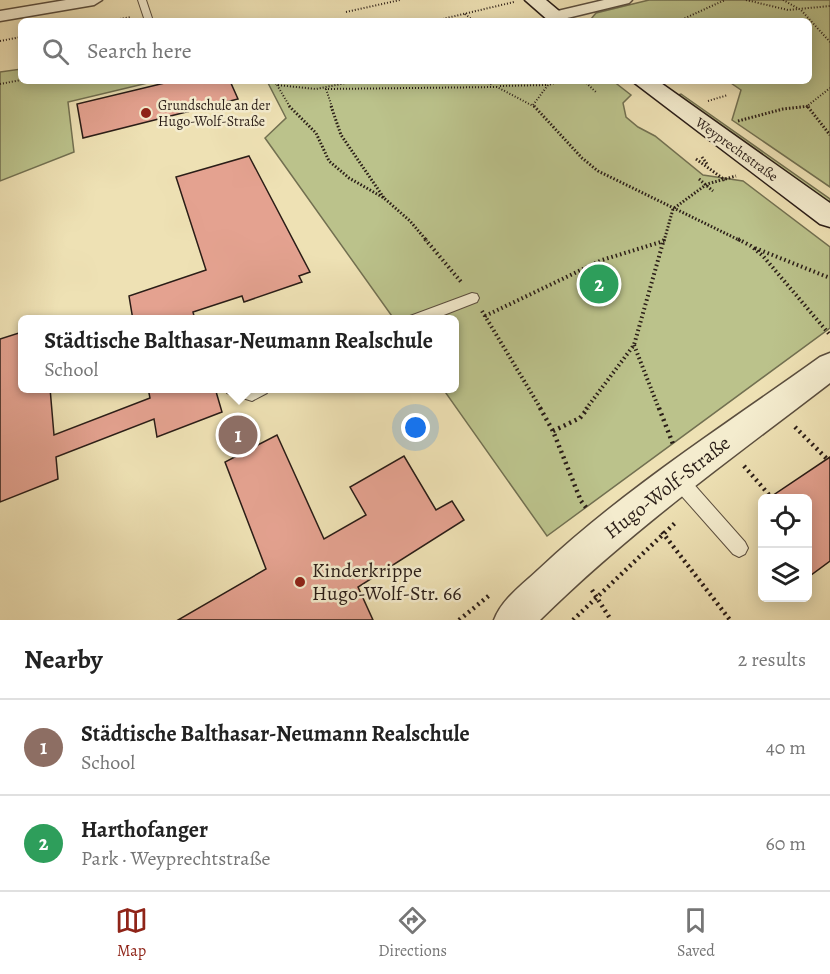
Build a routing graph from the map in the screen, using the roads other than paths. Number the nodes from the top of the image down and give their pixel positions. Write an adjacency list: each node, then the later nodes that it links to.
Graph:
1 (94, 0): 5 (street)
2 (142, 0): 6 (lane)
3 (624, 0): 8 (street)
4 (526, 1): 7 (street)
5 (0, 16)
6 (148, 18)
7 (556, 18)
8 (561, 18)
9 (648, 84): 10 (street, Weyprechtstraße)
10 (830, 217)
11 (472, 298): 12 (lane)
12 (428, 315)
13 (830, 366): 14 (street, Hugo-Wolf-Straße)
14 (676, 463): 15 (lane); 16 (street, Hugo-Wolf-Straße)
15 (739, 548)
16 (513, 620)

